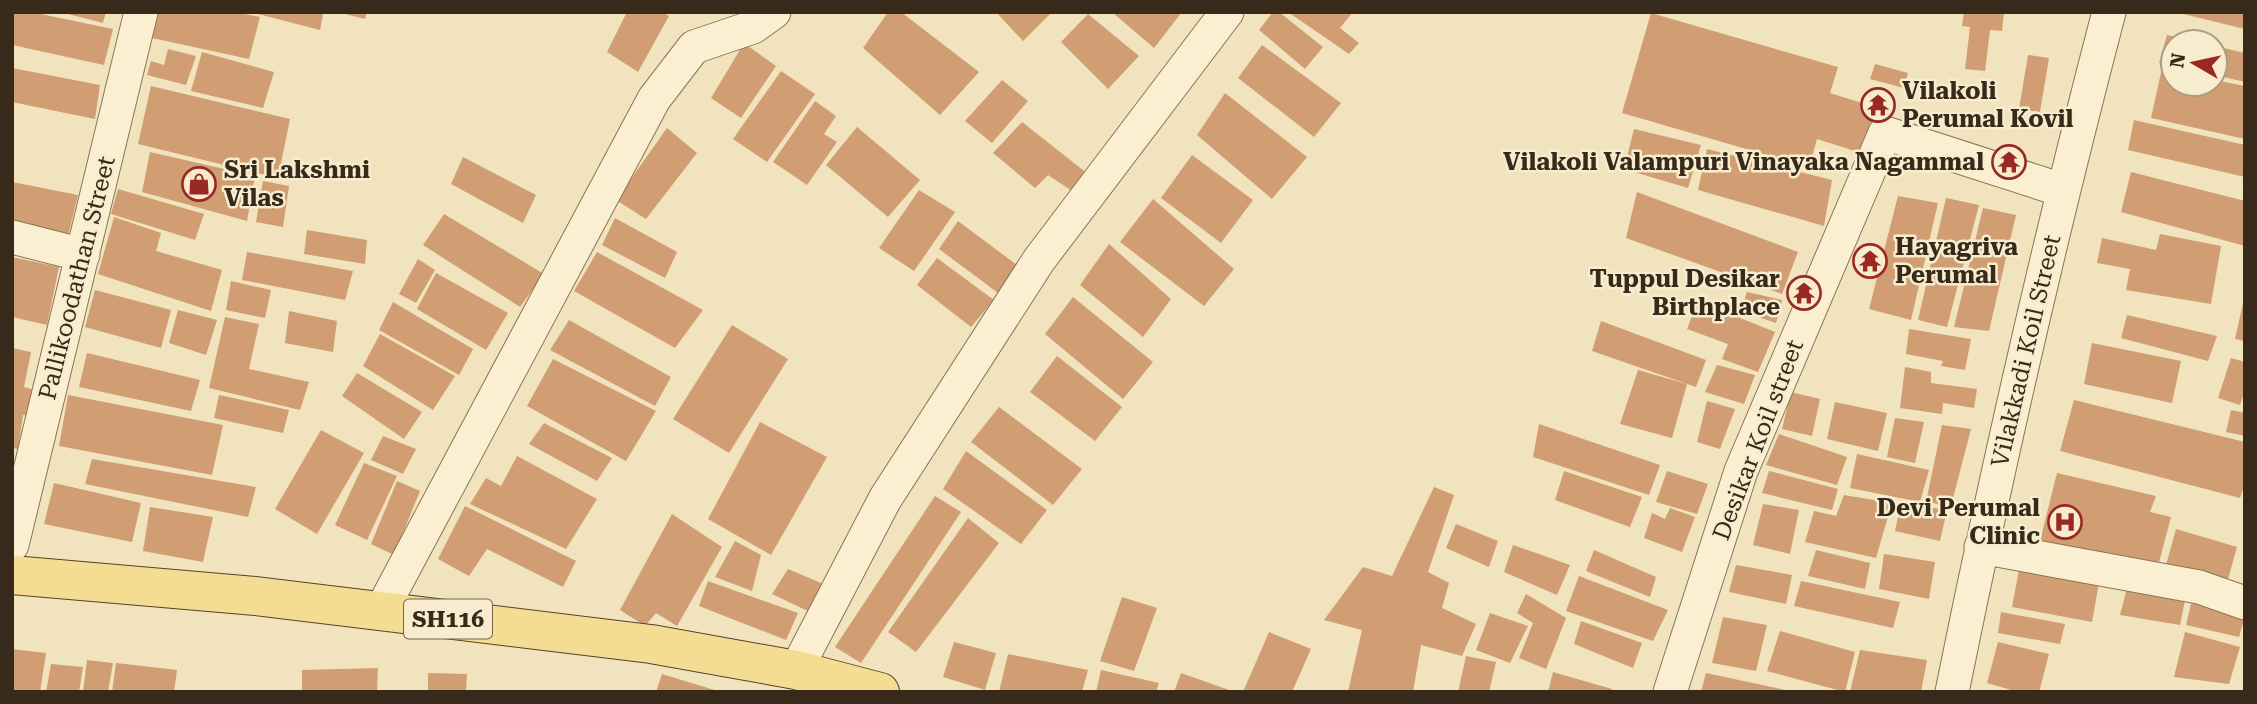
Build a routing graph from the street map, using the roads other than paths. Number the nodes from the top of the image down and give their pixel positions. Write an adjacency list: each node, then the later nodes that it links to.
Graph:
1 (141, 12): 7 (street, Pallikoodathan Street)
2 (774, 12): 12 (street)
3 (1227, 12): 13 (street)
4 (2109, 12): 5 (street, Vilakkadi Koil Street)
5 (2062, 190): 9 (street, Vilakkadi Koil Street); 15 (street, Desikar Koil street)
6 (12, 237): 7 (street)
7 (83, 254): 8 (street, Pallikoodathan Street)
8 (12, 545)
9 (1981, 547): 11 (street); 16 (street, Vilakkadi Koil Street)
10 (12, 575): 12 (main road, SH116)
11 (2242, 593)
12 (381, 611): 13 (main road, SH116)
13 (796, 670): 14 (main road, SH116)
14 (880, 692)
15 (1670, 692)
16 (1952, 692)

